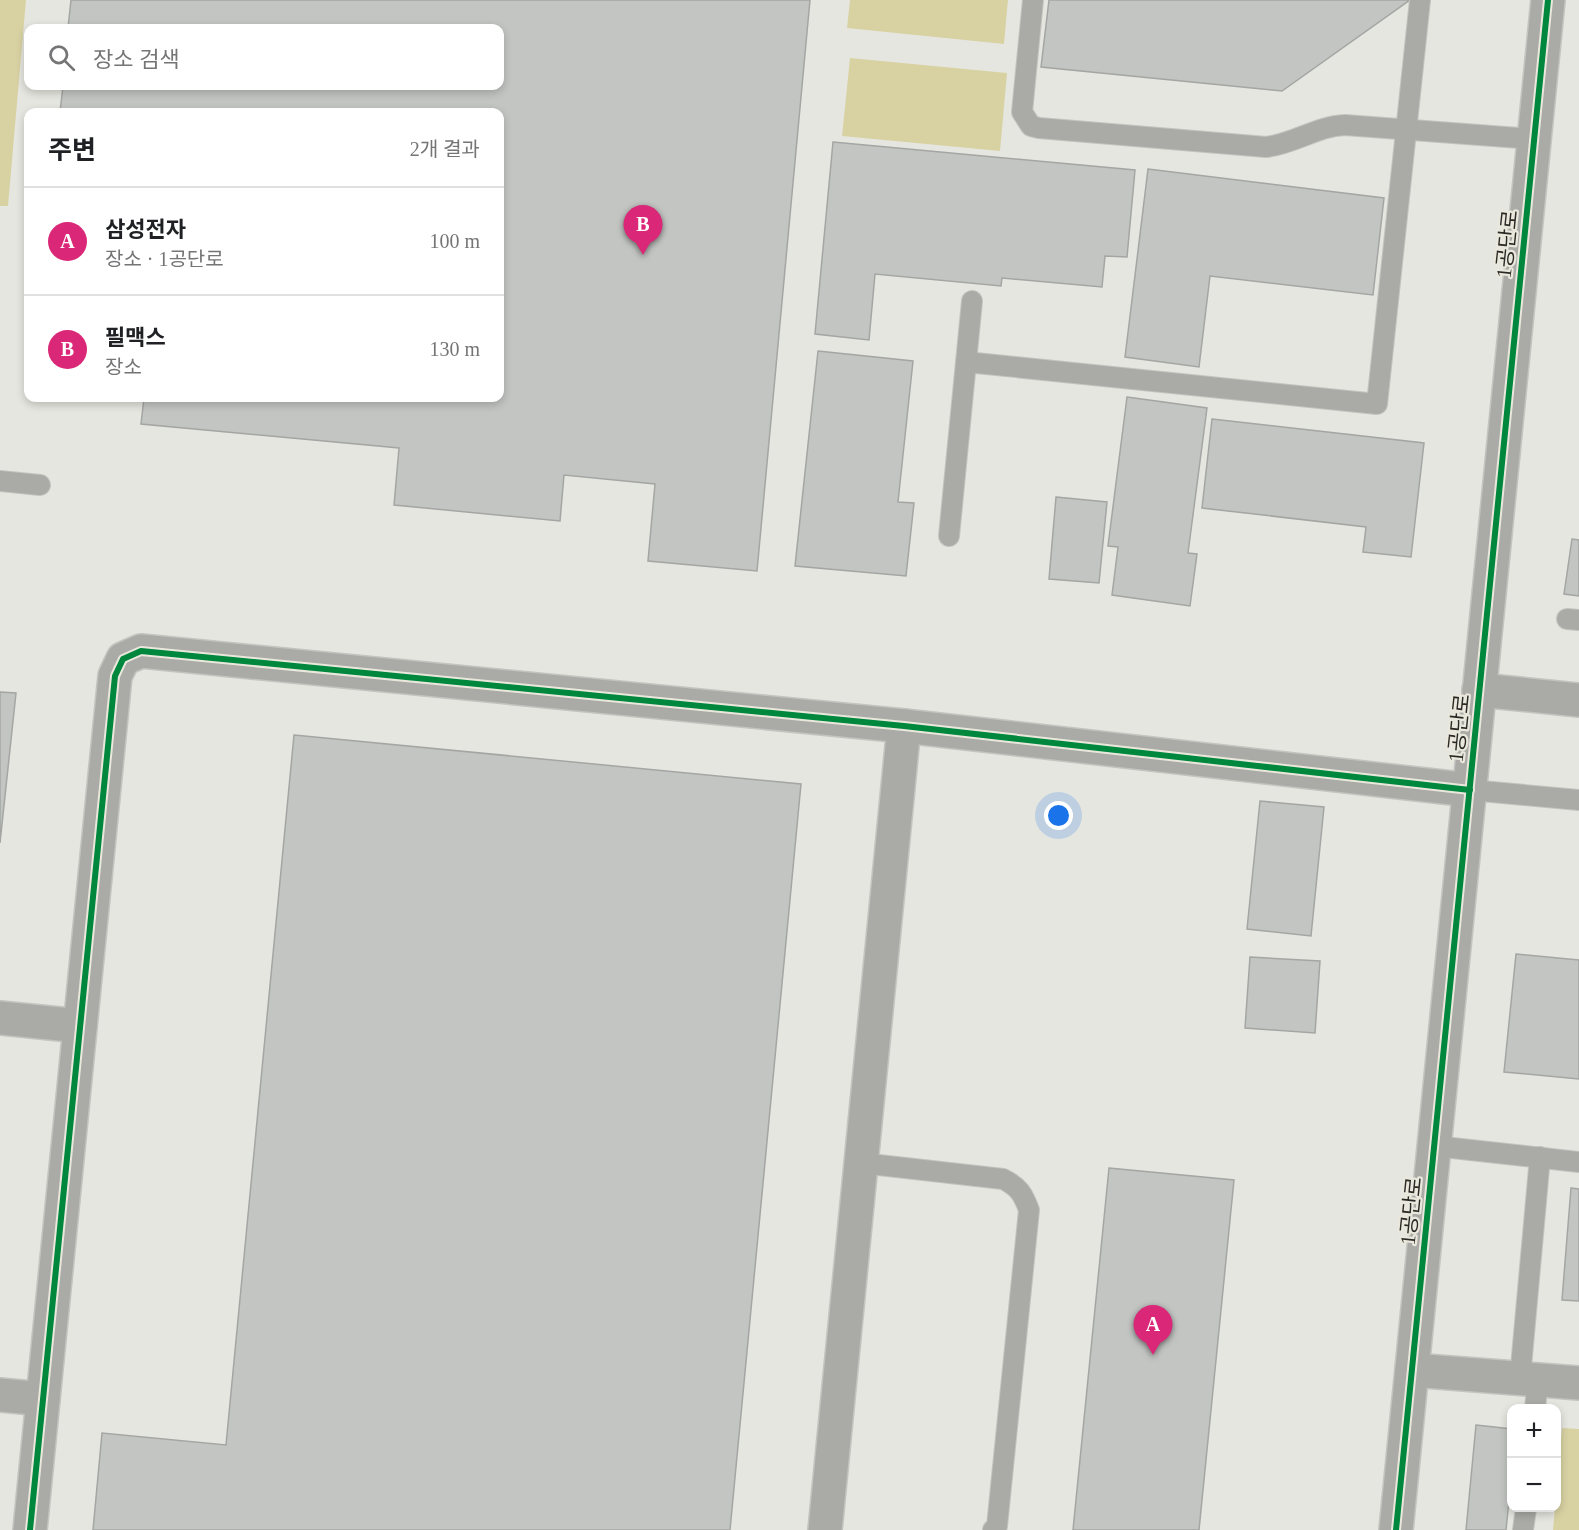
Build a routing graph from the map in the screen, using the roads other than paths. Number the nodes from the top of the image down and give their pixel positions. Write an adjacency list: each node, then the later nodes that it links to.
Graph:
1 (1033, 0): 4 (lane)
2 (1420, 0): 4 (lane)
3 (1548, 0): 5 (street, 1공단로)
4 (1406, 129): 5 (lane); 7 (lane)
5 (1534, 139): 11 (street, 1공단로)
6 (972, 301): 7 (lane)
7 (966, 362): 10 (lane)
8 (0, 481): 9 (lane)
9 (40, 485)
10 (949, 536)
11 (1479, 690): 12 (street, 1공단로); 14 (street, 1공단로)
12 (1579, 700)
13 (904, 726): 14 (street); 17 (street); 21 (street)
14 (1470, 790): 15 (lane); 18 (street, 1공단로)
15 (1579, 800)
16 (0, 1018): 17 (street)
17 (80, 1026): 26 (street)
18 (1434, 1146): 19 (lane); 22 (street, 1공단로)
19 (1540, 1157): 20 (lane); 24 (lane)
20 (1579, 1162)
21 (861, 1163): 29 (street); 30 (lane)
22 (1412, 1370): 24 (street); 31 (street, 1공단로)
23 (1579, 1383): 24 (street)
24 (1531, 1388)
25 (0, 1395): 26 (street)
26 (43, 1399): 28 (street)
27 (1525, 1512): 32 (lane)
28 (30, 1530)
29 (825, 1530)
30 (993, 1530)
31 (1396, 1530)
32 (1523, 1530)

